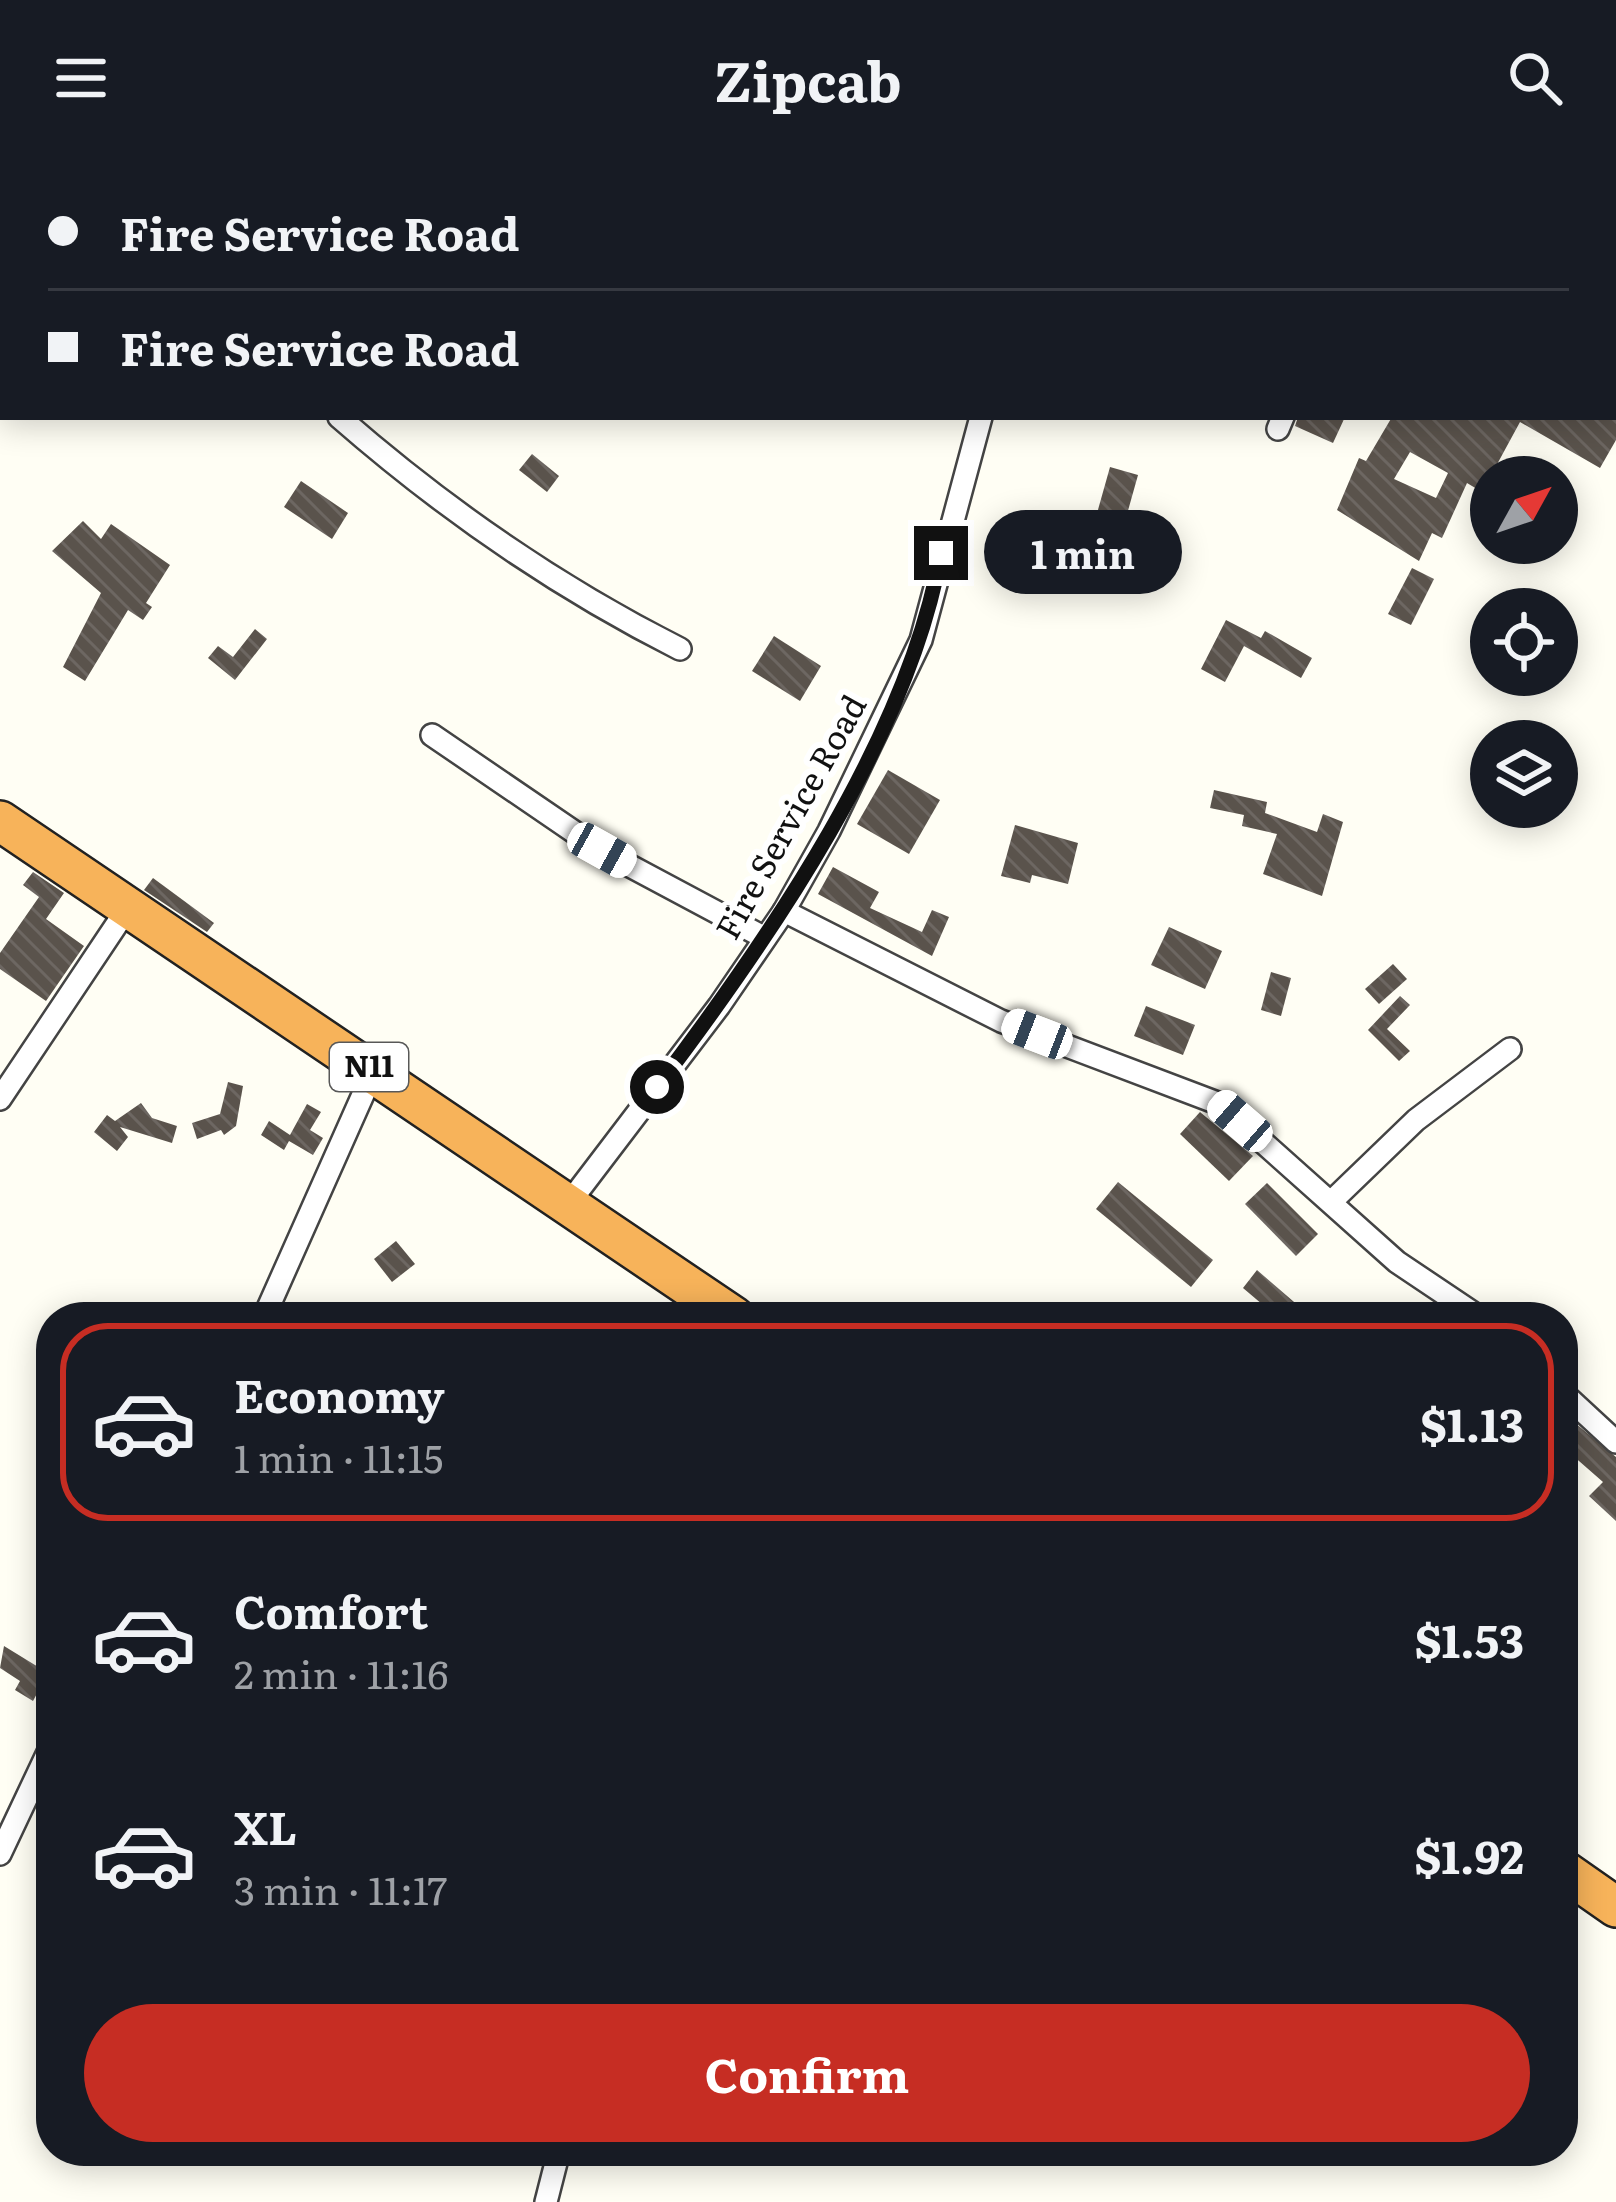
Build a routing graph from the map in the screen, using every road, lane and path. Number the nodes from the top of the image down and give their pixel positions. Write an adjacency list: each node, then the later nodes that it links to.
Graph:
1 (342, 420): 3 (street)
2 (979, 420): 7 (street, Fire Service Road)
3 (680, 649)
4 (432, 735): 8 (street)
5 (0, 821): 6 (highway, N11)
6 (127, 909): 10 (highway, N11); 11 (street)
7 (784, 911): 8 (street, Fire Service Road); 12 (street)
8 (765, 938): 13 (street, Fire Service Road)
9 (1510, 1049): 12 (street)
10 (374, 1070): 13 (highway, N11); 14 (street)
11 (0, 1099)
12 (1332, 1202): 16 (street)
13 (569, 1204): 15 (highway, N11)
14 (271, 1302)
15 (712, 1302)
16 (1455, 1302)
17 (1578, 1407): 18 (street)
18 (1616, 1442)
19 (36, 1778): 20 (street)
20 (0, 1854)
21 (1578, 1880): 22 (highway)
22 (1616, 1907)
23 (556, 2166): 24 (street)
24 (546, 2202)

